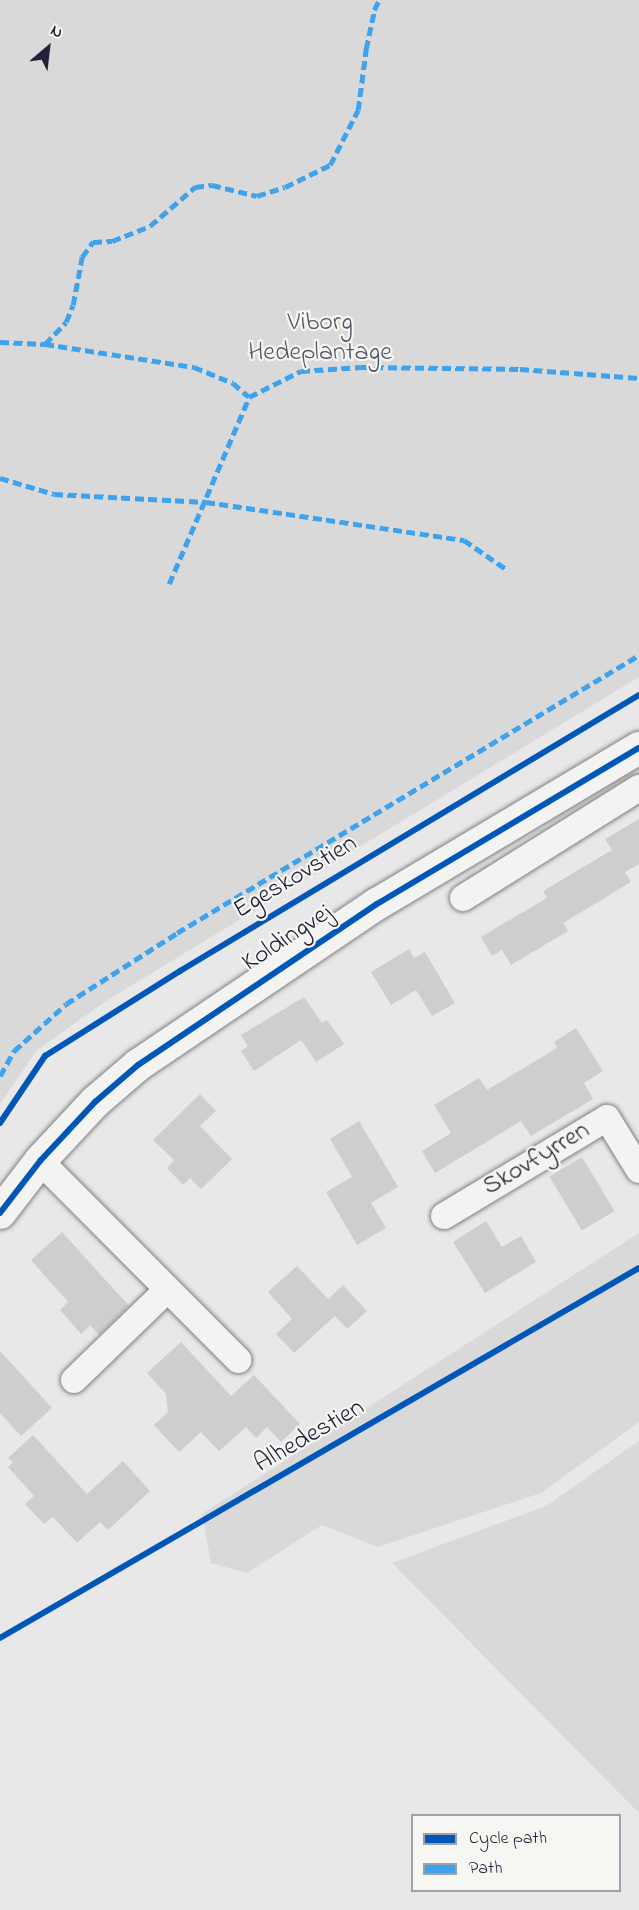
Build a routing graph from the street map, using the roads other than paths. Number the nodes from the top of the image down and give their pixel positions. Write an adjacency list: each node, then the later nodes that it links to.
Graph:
1 (639, 748): 4 (street, Koldingvej)
2 (639, 788): 3 (street)
3 (463, 898)
4 (40, 1161): 6 (street, Koldingvej); 8 (street)
5 (639, 1170): 7 (street, Skovfyrren)
6 (0, 1213)
7 (444, 1216)
8 (167, 1290): 9 (street); 10 (street)
9 (238, 1360)
10 (74, 1380)

